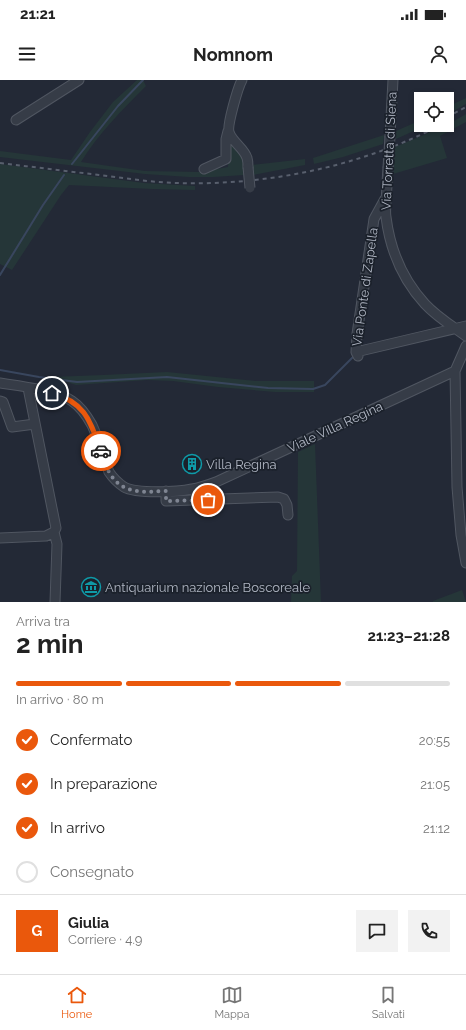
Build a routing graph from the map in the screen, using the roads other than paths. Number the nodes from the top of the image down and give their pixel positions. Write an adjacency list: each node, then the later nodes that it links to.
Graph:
1 (79, 80): 4 (street)
2 (242, 80): 5 (street)
3 (393, 80): 8 (street, Via Torretta di Siena, bridge)
4 (16, 120)
5 (228, 131): 6 (street); 7 (street, bridge)
6 (204, 169)
7 (250, 188)
8 (386, 196): 10 (street, Via Torretta di Siena); 10 (street, Via Ponte di Zapella)
9 (466, 326): 10 (street)
10 (456, 328): 11 (street, Via Torretta di Siena)
11 (466, 336)
12 (466, 346): 13 (street)
13 (455, 370): 18 (street); 19 (street, Viale Villa Regina)
14 (0, 383): 15 (street, Viale Villa Regina)
15 (28, 388): 17 (street); 19 (street, Viale Villa Regina)
16 (0, 401): 17 (street)
17 (35, 424): 21 (street)
18 (462, 487): 22 (street)
19 (166, 491): 20 (street)
20 (288, 515)
21 (54, 532): 23 (street); 25 (street)
22 (463, 537): 24 (street)
23 (0, 538)
24 (466, 563)
25 (56, 602)

